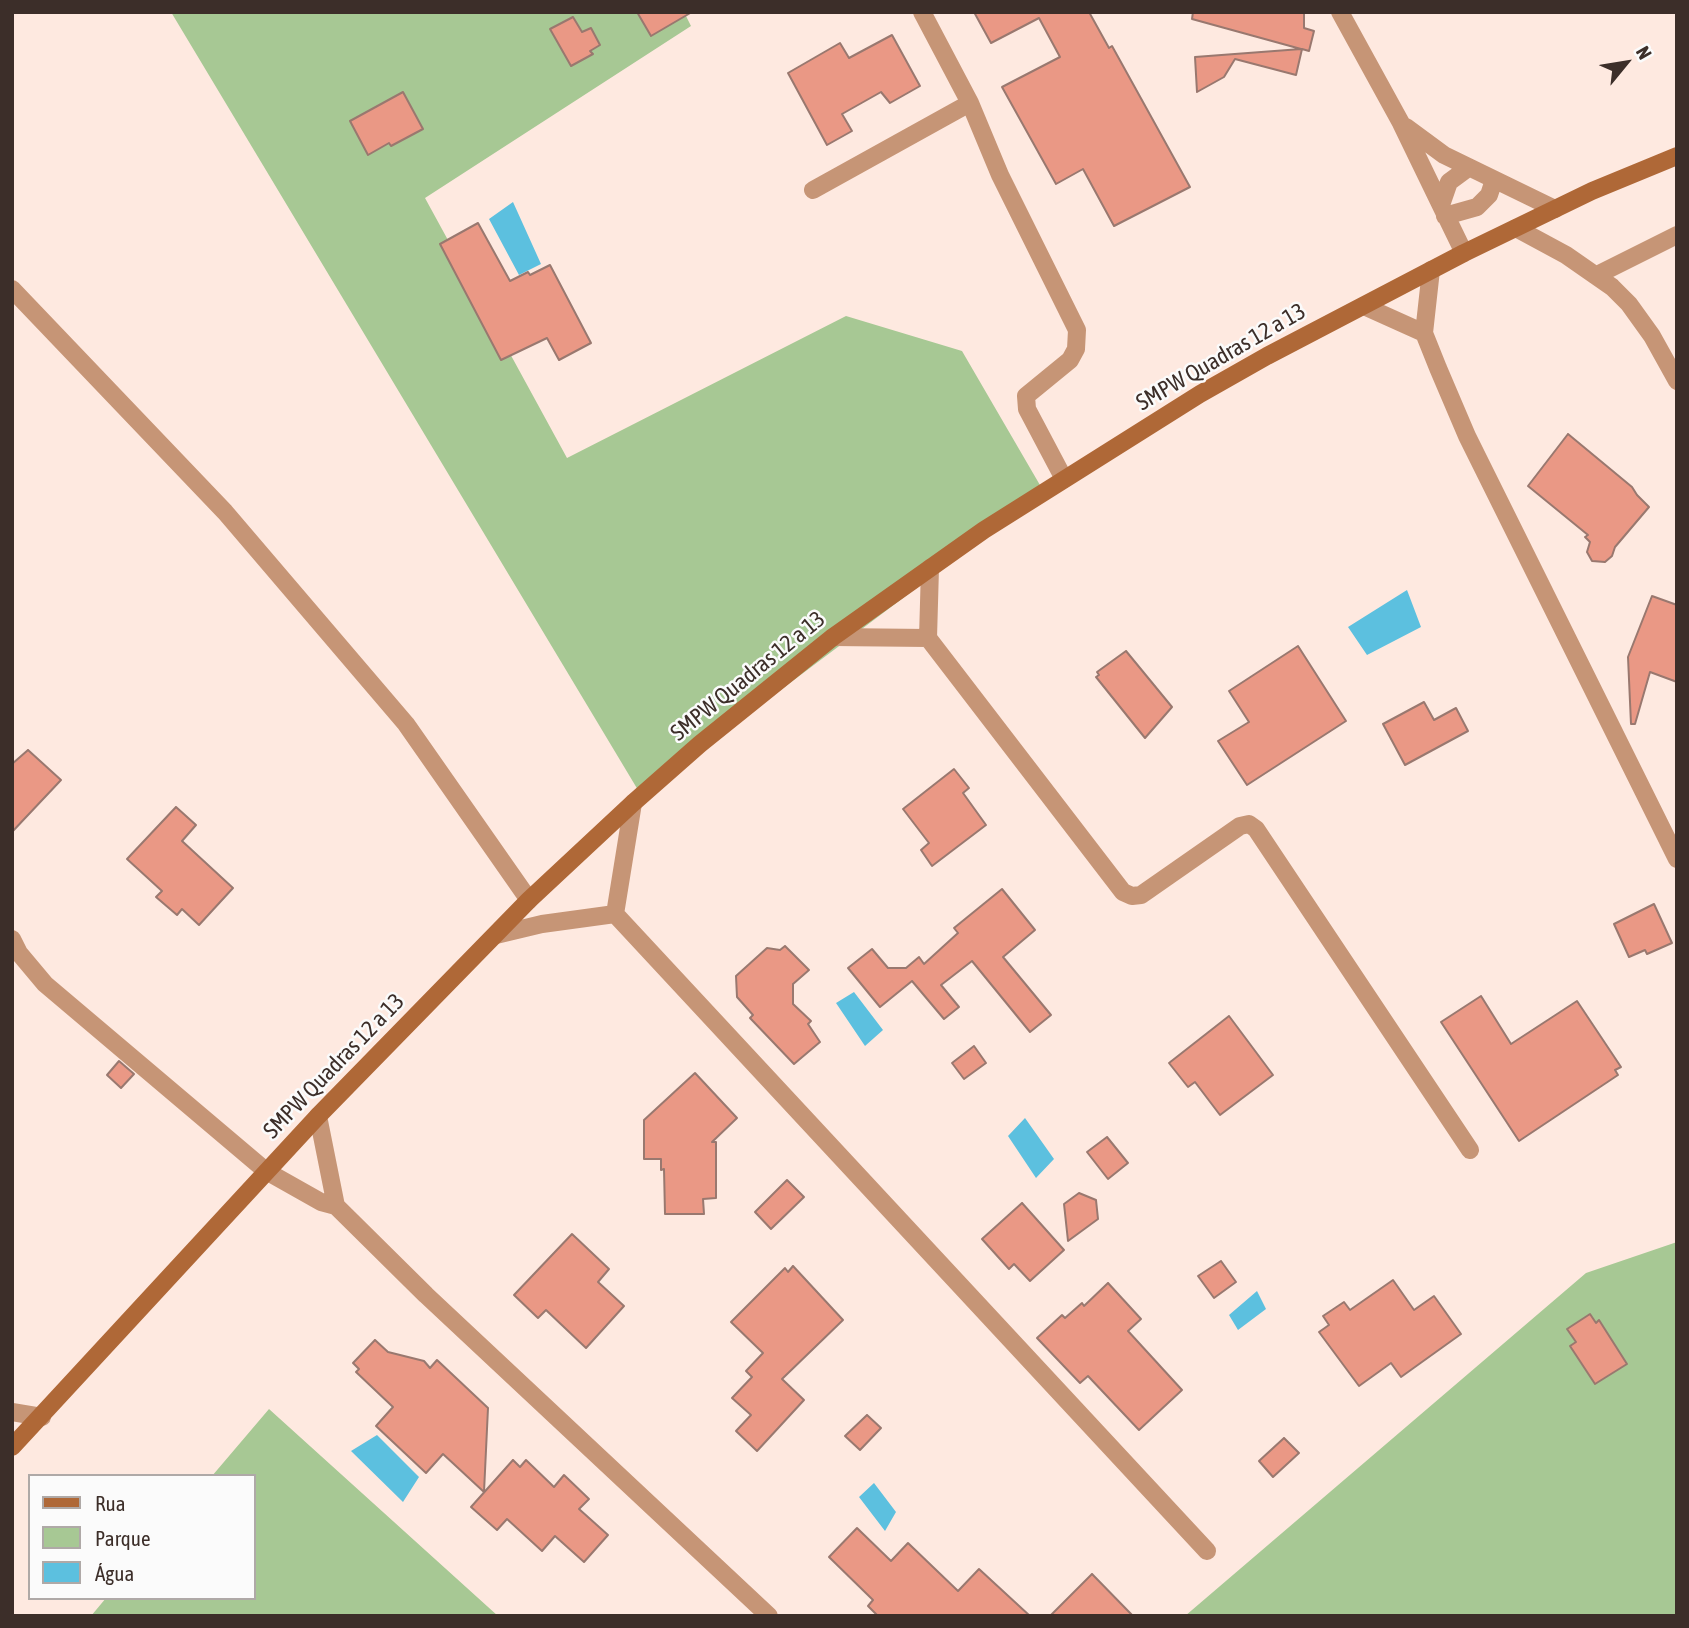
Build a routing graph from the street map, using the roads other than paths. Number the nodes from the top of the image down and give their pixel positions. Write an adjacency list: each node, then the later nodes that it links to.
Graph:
1 (922, 12): 3 (street)
2 (1340, 12): 4 (street)
3 (970, 103): 8 (street); 20 (street)
4 (1401, 122): 6 (street); 10 (street)
5 (1677, 156): 9 (street, SMPW Quadras 12 a 13)
6 (1468, 167): 7 (street); 10 (street)
7 (1494, 180): 9 (street); 10 (street)
8 (813, 190)
9 (1555, 209): 11 (street, SMPW Quadras 12 a 13)
10 (1443, 210): 13 (street)
11 (1516, 228): 13 (street, SMPW Quadras 12 a 13); 15 (street)
12 (1677, 236): 15 (street)
13 (1465, 253): 14 (street, SMPW Quadras 12 a 13)
14 (1431, 270): 17 (street, SMPW Quadras 12 a 13); 18 (street)
15 (1597, 275): 19 (street)
16 (12, 289): 26 (street)
17 (1364, 306): 18 (street); 20 (street, SMPW Quadras 12 a 13)
18 (1424, 333): 25 (street)
19 (1677, 381)
20 (1064, 479): 21 (street, SMPW Quadras 12 a 13)
21 (930, 568): 22 (street, SMPW Quadras 12 a 13); 23 (street)
22 (833, 637): 23 (street); 24 (street, SMPW Quadras 12 a 13)
23 (928, 638): 31 (street)
24 (633, 803): 26 (street, SMPW Quadras 12 a 13); 27 (street)
25 (1677, 859)
26 (529, 900): 28 (street, SMPW Quadras 12 a 13)
27 (615, 914): 28 (street); 37 (street)
28 (496, 935): 30 (street, SMPW Quadras 12 a 13)
29 (12, 939): 32 (street)
30 (318, 1115): 32 (street, SMPW Quadras 12 a 13); 33 (street)
31 (1470, 1150)
32 (266, 1171): 33 (street); 35 (street, SMPW Quadras 12 a 13)
33 (336, 1206): 38 (street)
34 (12, 1412): 35 (street)
35 (42, 1417): 36 (street, SMPW Quadras 12 a 13)
36 (12, 1447)
37 (1207, 1551)
38 (769, 1616)

